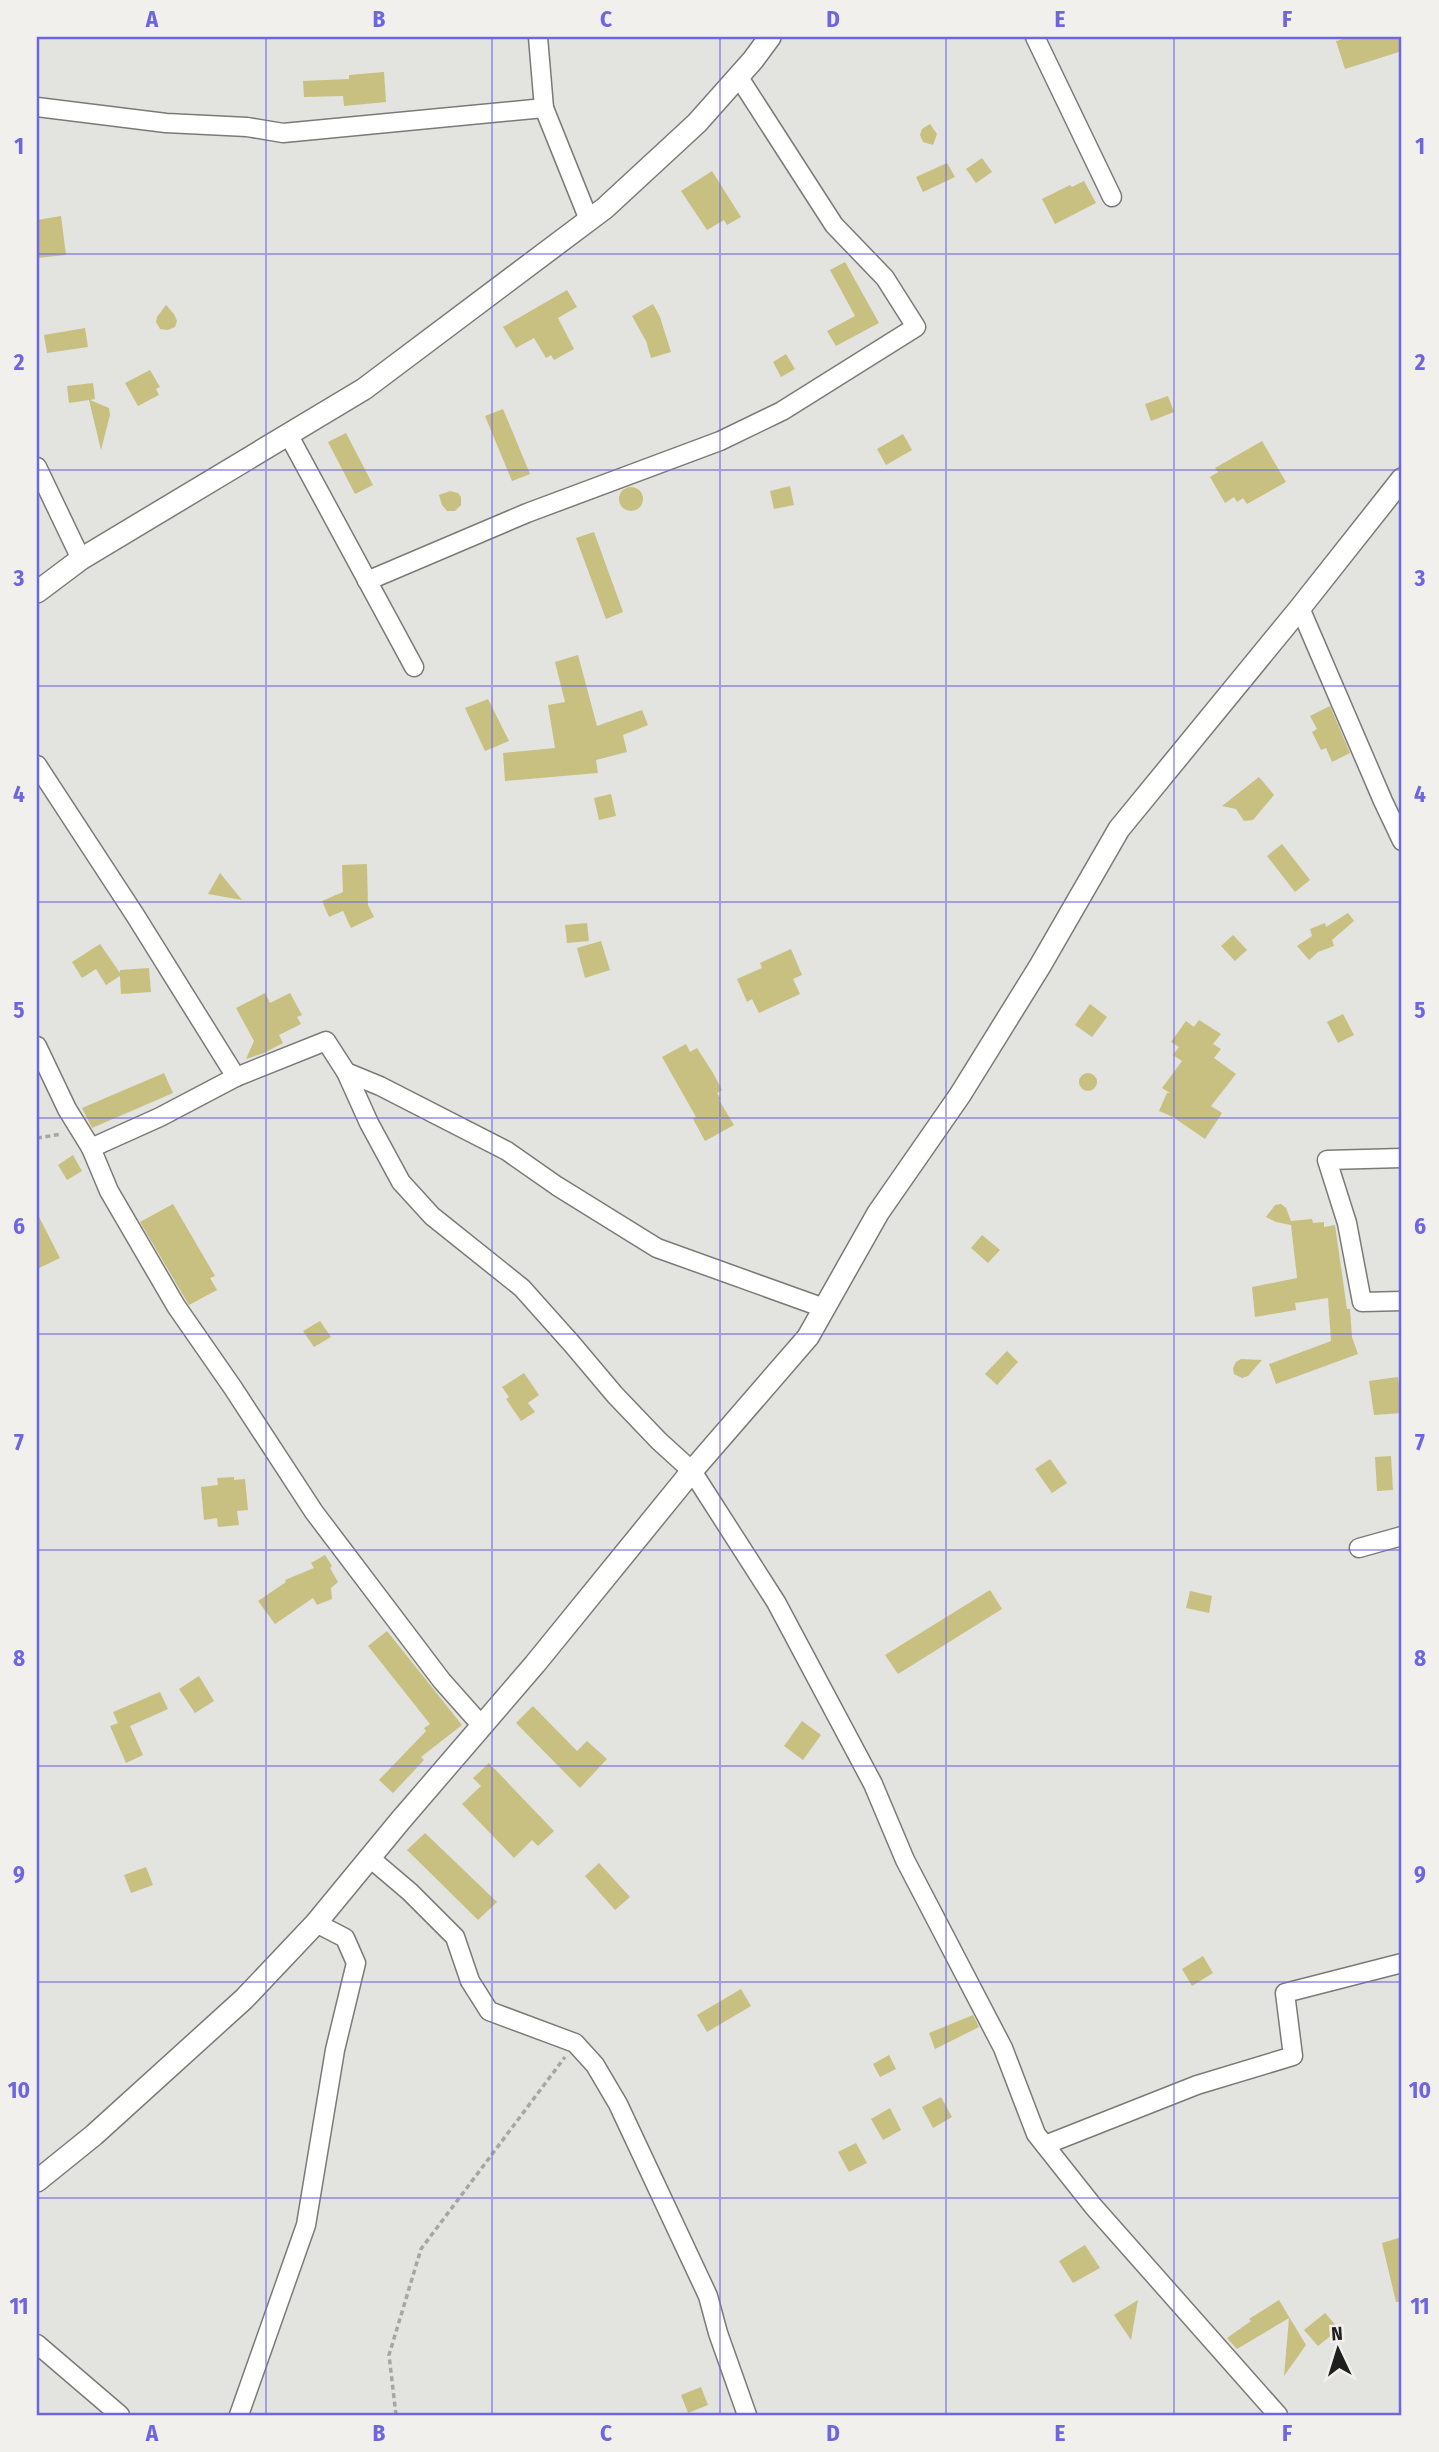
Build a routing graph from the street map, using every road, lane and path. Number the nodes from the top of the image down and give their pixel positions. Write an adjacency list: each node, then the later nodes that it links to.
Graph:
1 (538, 37): 6 (street)
2 (770, 37): 4 (street)
3 (1035, 37): 7 (street)
4 (738, 76): 8 (street); 13 (street)
5 (37, 107): 6 (street)
6 (544, 108): 8 (street)
7 (1112, 197)
8 (589, 220): 9 (street)
9 (288, 434): 12 (street); 13 (street)
10 (37, 467): 12 (street)
11 (1402, 479): 15 (street)
12 (81, 559): 14 (street)
13 (367, 581): 16 (street)
14 (37, 592)
15 (1300, 608): 18 (street); 25 (street)
16 (414, 667)
17 (37, 765): 21 (street)
18 (1402, 841)
19 (37, 1046): 22 (street)
20 (346, 1072): 21 (street); 25 (street); 26 (street)
21 (236, 1077): 22 (street)
22 (91, 1148): 29 (street)
23 (1402, 1158): 24 (street)
24 (1402, 1301)
25 (824, 1308): 26 (street)
26 (692, 1471): 29 (street); 34 (street)
27 (1402, 1536): 28 (street)
28 (1359, 1548)
29 (482, 1727): 30 (street)
30 (370, 1858): 31 (street); 33 (street)
31 (316, 1923): 35 (street); 38 (street)
32 (1402, 1963): 34 (street)
33 (575, 2043): 39 (path); 40 (street)
34 (1045, 2145): 41 (street)
35 (37, 2181)
36 (37, 2344): 37 (street)
37 (120, 2415)
38 (239, 2415)
39 (396, 2415)
40 (747, 2415)
41 (1278, 2415)

